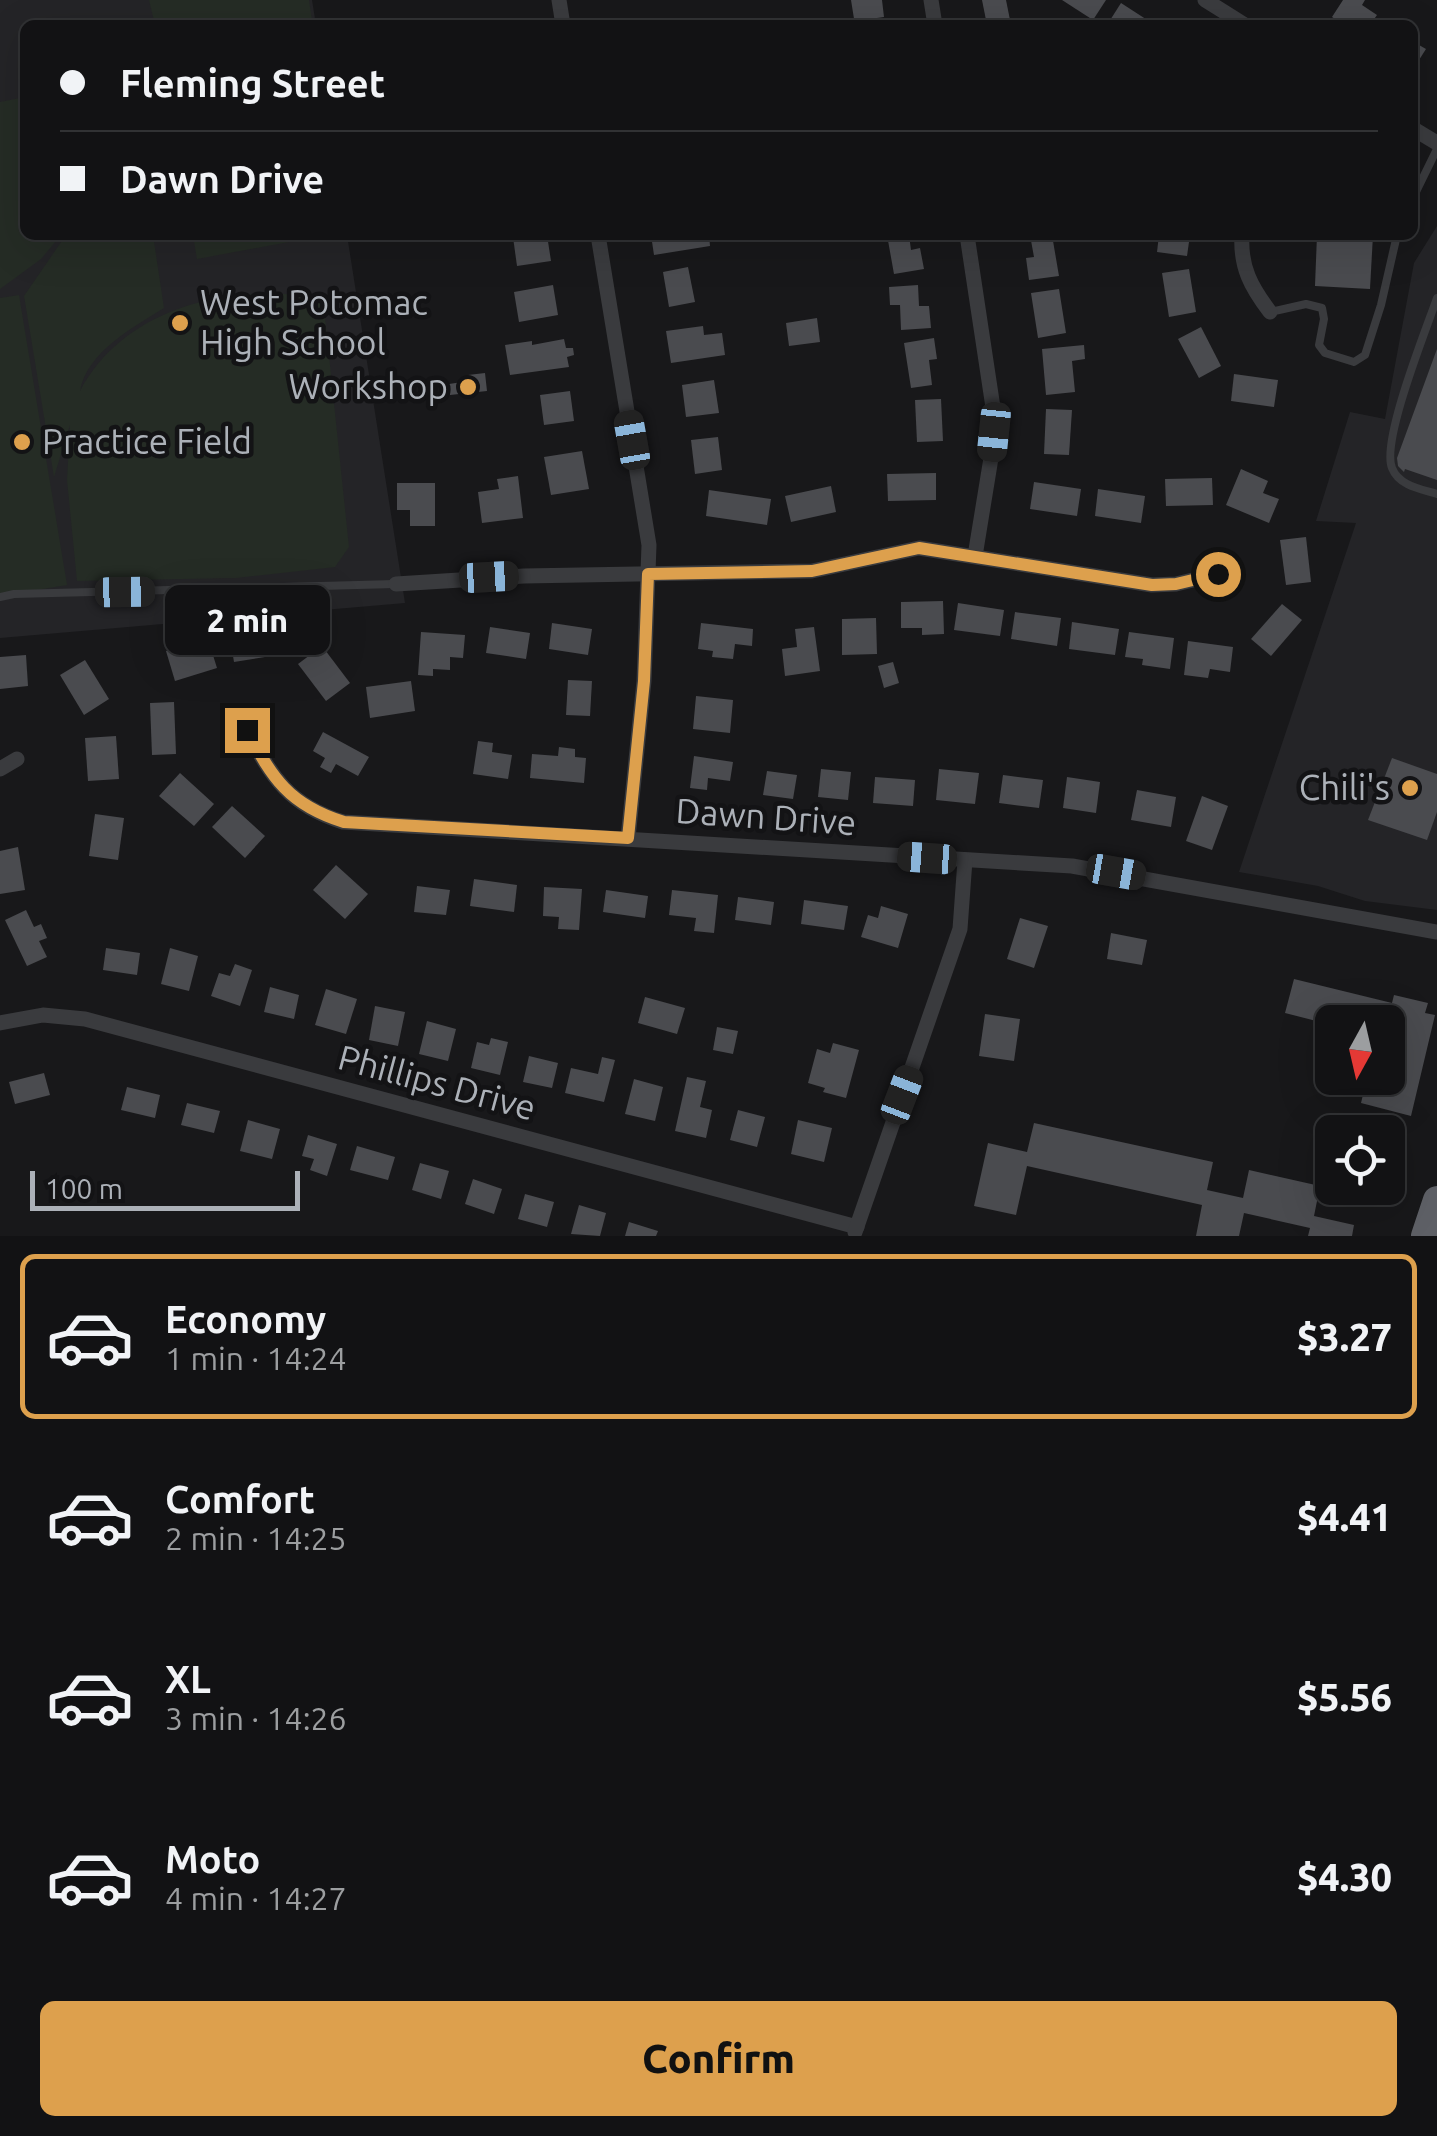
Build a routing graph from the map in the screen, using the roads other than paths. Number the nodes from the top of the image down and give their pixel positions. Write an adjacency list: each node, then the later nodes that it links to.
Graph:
1 (1205, 0): 2 (street)
2 (1238, 20)
3 (1437, 146): 4 (lane)
4 (1418, 187)
5 (599, 240): 13 (street)
6 (968, 240): 12 (street)
7 (1242, 240): 10 (street)
8 (1396, 240): 10 (lane)
9 (1437, 298): 11 (lane)
10 (1270, 312)
11 (1437, 494)
12 (976, 556): 13 (street); 14 (street)
13 (648, 574): 15 (street); 20 (street)
14 (1218, 574)
15 (396, 584): 16 (lane)
16 (0, 597)
17 (247, 730): 20 (street, Dawn Drive)
18 (18, 759): 19 (street)
19 (0, 769)
20 (628, 838): 21 (street, Dawn Drive)
21 (964, 860): 22 (street, Dawn Drive); 25 (street)
22 (1437, 932)
23 (0, 1022): 25 (street, Phillips Drive)
24 (1437, 1200): 26 (highway)
25 (855, 1231)
26 (1426, 1236)

